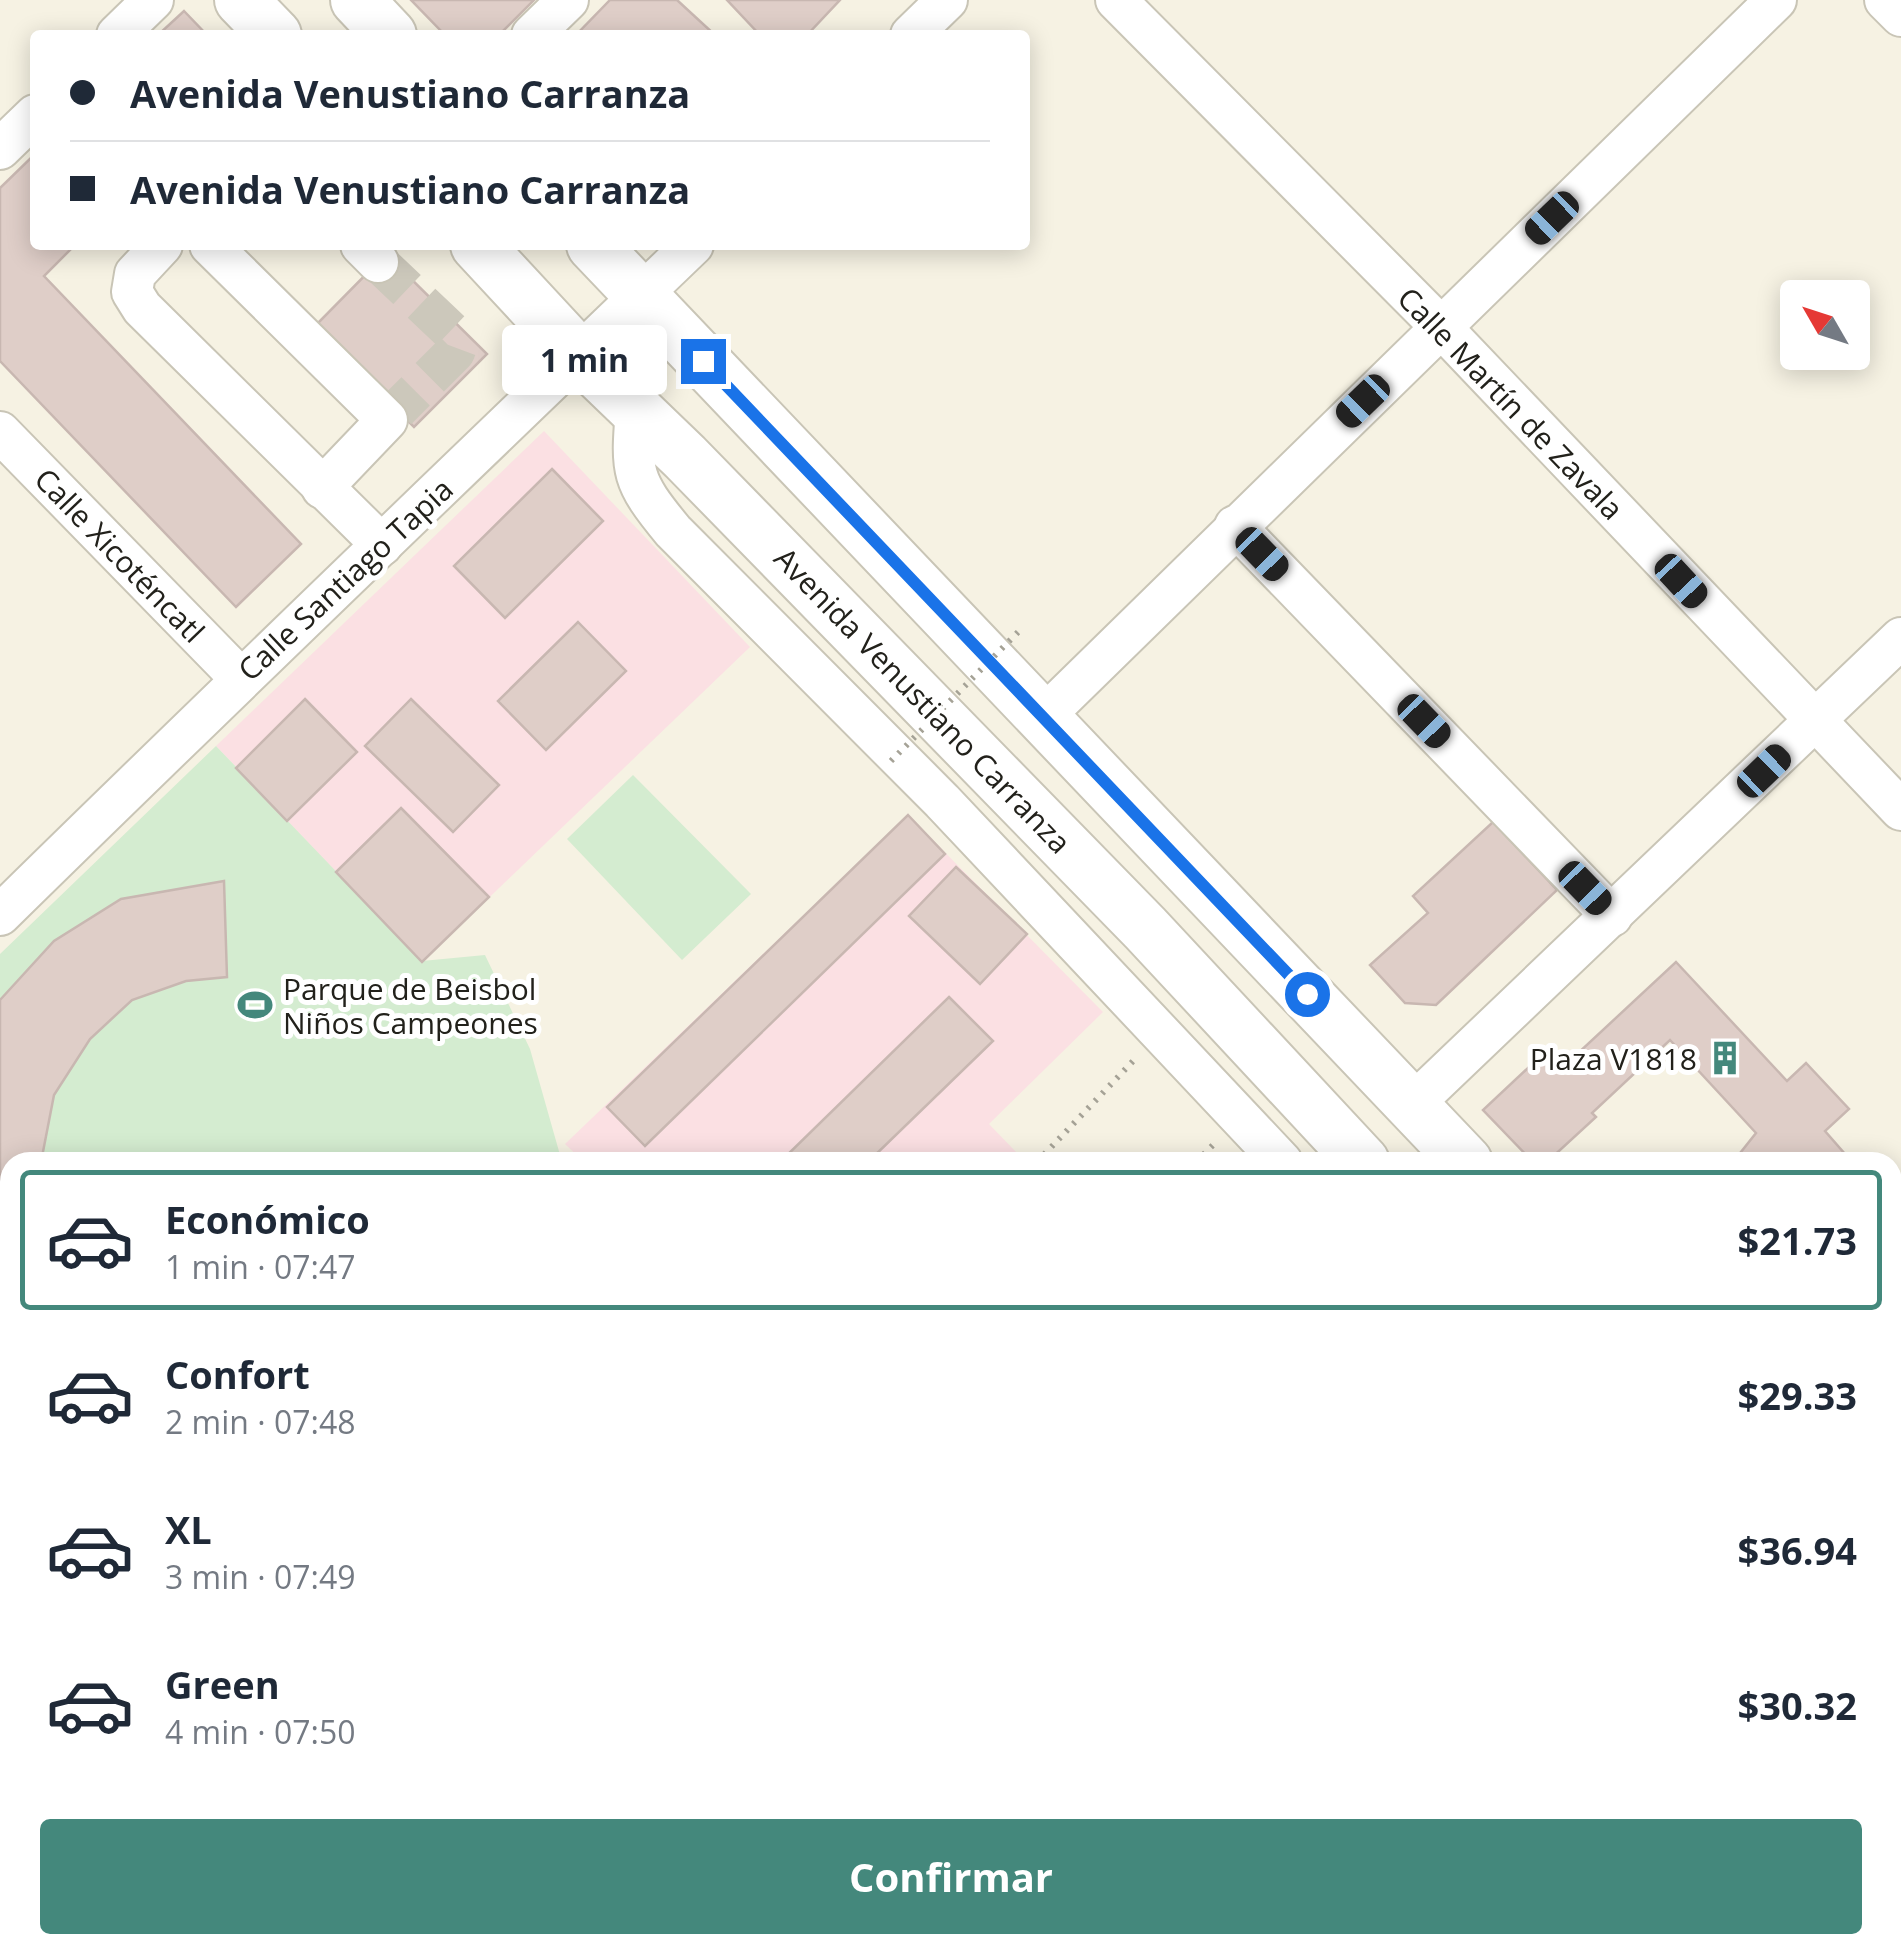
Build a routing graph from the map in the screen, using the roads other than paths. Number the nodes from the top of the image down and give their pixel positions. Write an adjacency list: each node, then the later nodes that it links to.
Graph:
1 (153, 0): 10 (street)
2 (241, 0): 11 (main road)
3 (357, 0): 12 (main road)
4 (568, 0): 13 (street)
5 (947, 0): 14 (street)
6 (1116, 0): 23 (street, Calle Martín de Zavala)
7 (1776, 0): 23 (street)
8 (1886, 0): 9 (street)
9 (1901, 16)
10 (122, 30)
11 (271, 30)
12 (385, 30)
13 (537, 30)
14 (915, 30)
15 (30, 120): 16 (street)
16 (0, 149)
17 (157, 250): 27 (street)
18 (215, 250): 27 (street)
19 (482, 250): 24 (main road, Avenida Venustiano Carranza)
20 (598, 250): 22 (main road)
21 (688, 250): 22 (street, Calle Santiago Tapia)
22 (641, 295): 24 (street, Calle Santiago Tapia); 32 (main road)
23 (1440, 326): 28 (street); 33 (street, Calle Martín de Zavala)
24 (579, 355): 25 (main road, Avenida Venustiano Carranza); 29 (street, Calle Santiago Tapia)
25 (636, 408): 38 (street); 39 (main road, Avenida Venustiano Carranza)
26 (0, 432): 31 (street, Calle Xicoténcatl)
27 (322, 488): 29 (street)
28 (1236, 526): 32 (street); 36 (street)
29 (382, 544): 31 (street, Calle Santiago Tapia)
30 (1901, 638): 33 (street)
31 (240, 678): 35 (street, Calle Santiago Tapia)
32 (1042, 718): 37 (main road)
33 (1815, 722): 34 (street, Calle Martín de Zavala); 36 (street)
34 (1901, 810)
35 (0, 916)
36 (1612, 916): 37 (street)
37 (1413, 1104): 40 (main road)
38 (1273, 1152)
39 (1354, 1152)
40 (1457, 1152)

